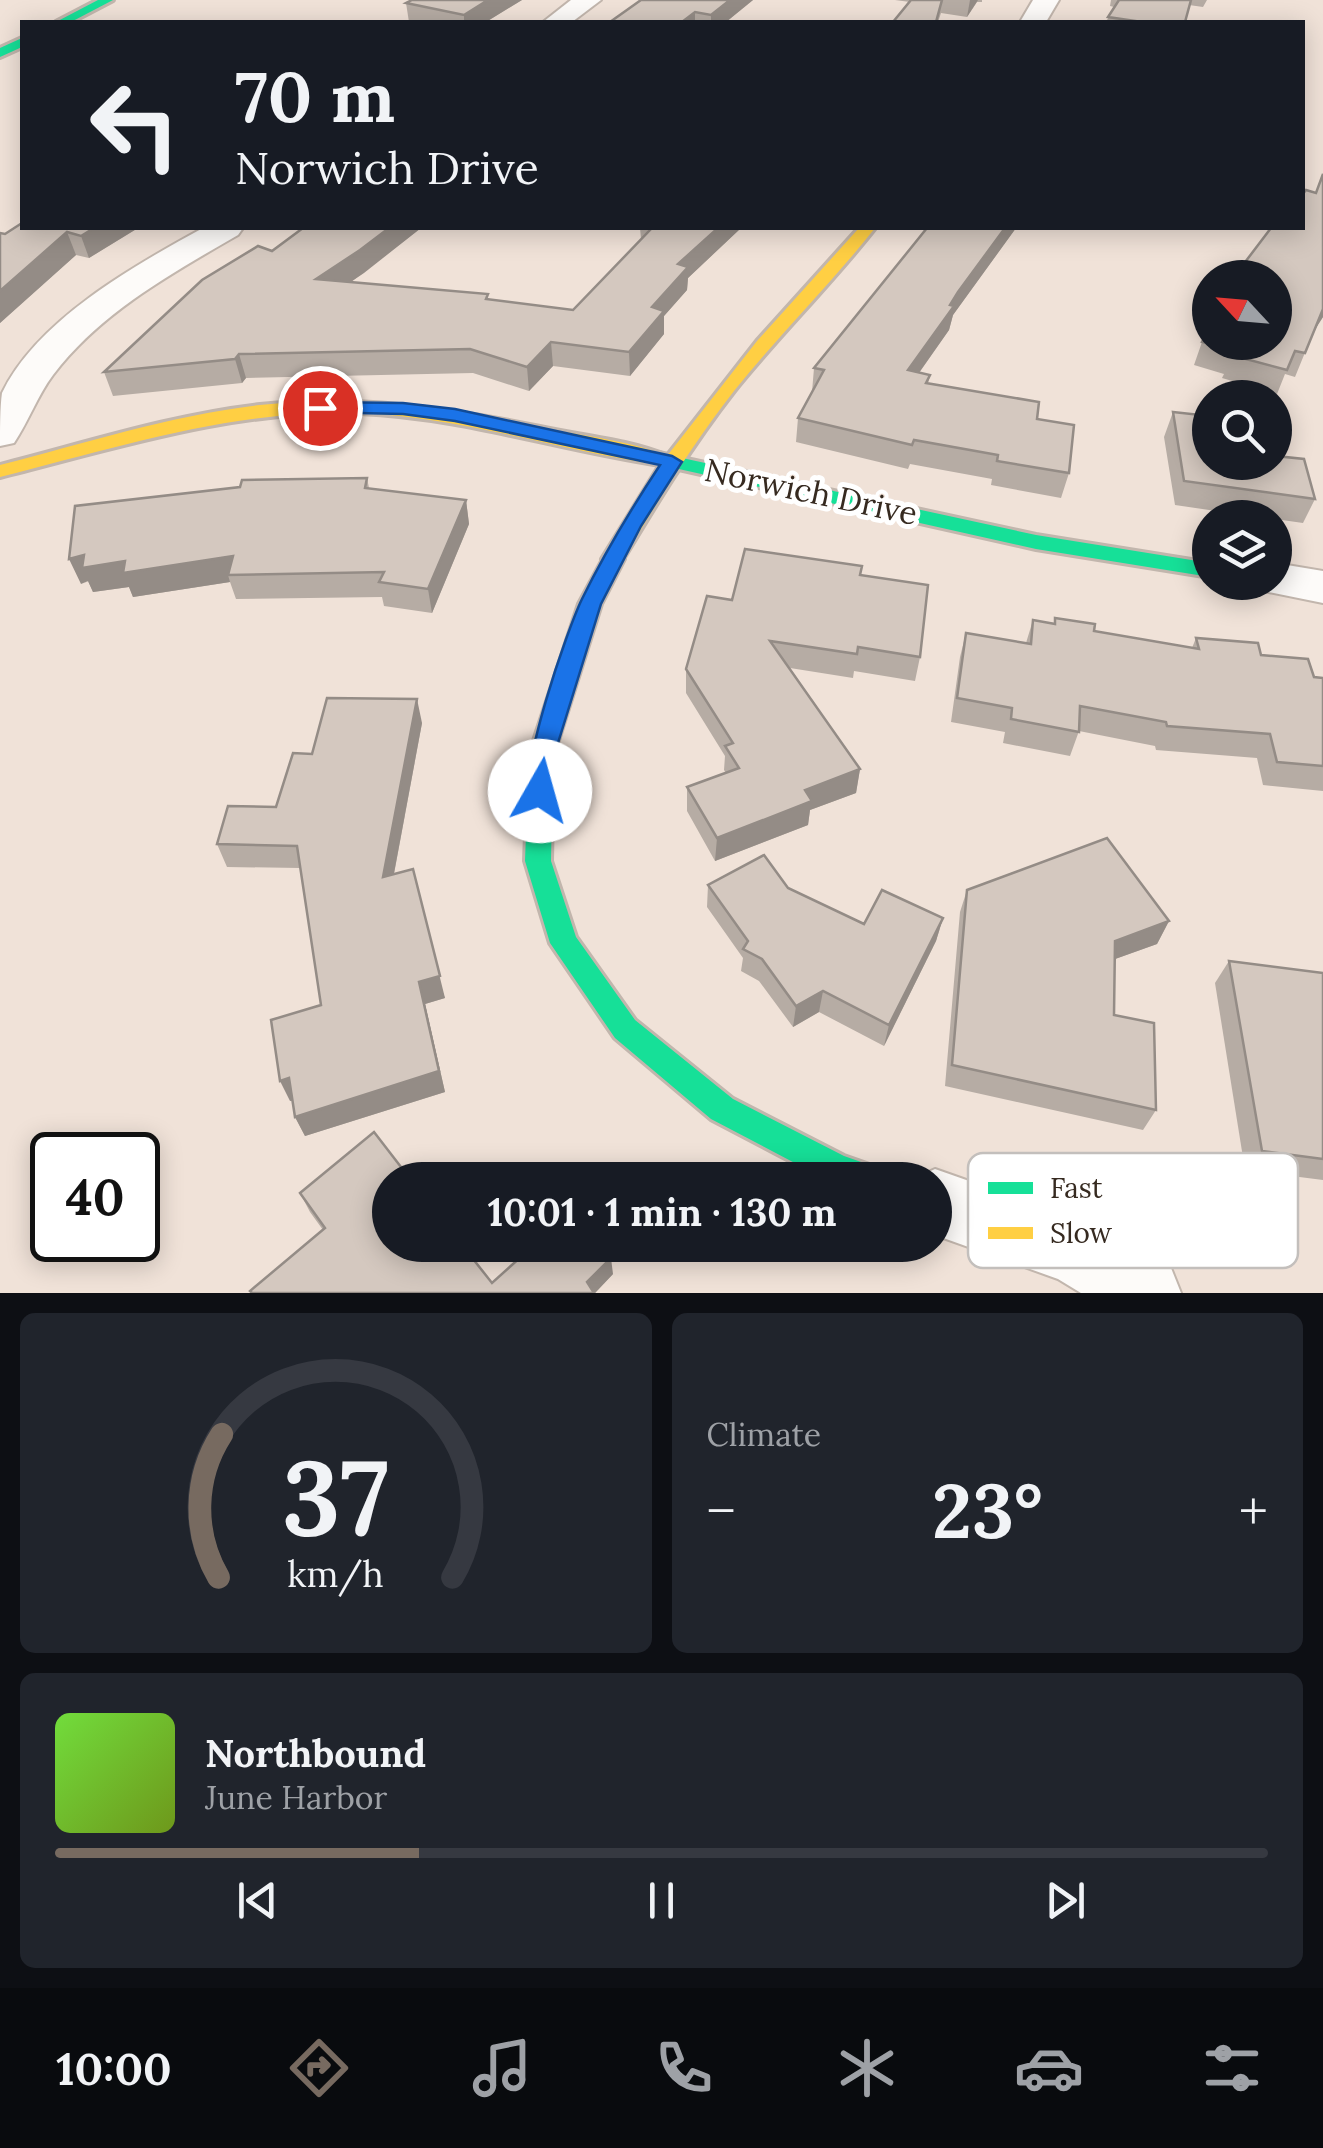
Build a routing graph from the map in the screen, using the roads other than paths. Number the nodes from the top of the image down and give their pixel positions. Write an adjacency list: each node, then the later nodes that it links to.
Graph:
1 (107, 0): 3 (street)
2 (588, 0): 4 (street)
3 (66, 20)
4 (559, 20)
5 (223, 230): 7 (street)
6 (865, 230): 8 (street)
7 (0, 434)
8 (672, 462): 9 (street, Norwich Drive); 10 (street, Norwich Drive); 13 (street)
9 (0, 471)
10 (1192, 567)
11 (1292, 581): 12 (street)
12 (1323, 586)
13 (824, 1162)
14 (1104, 1268): 15 (street)
15 (1146, 1293)

